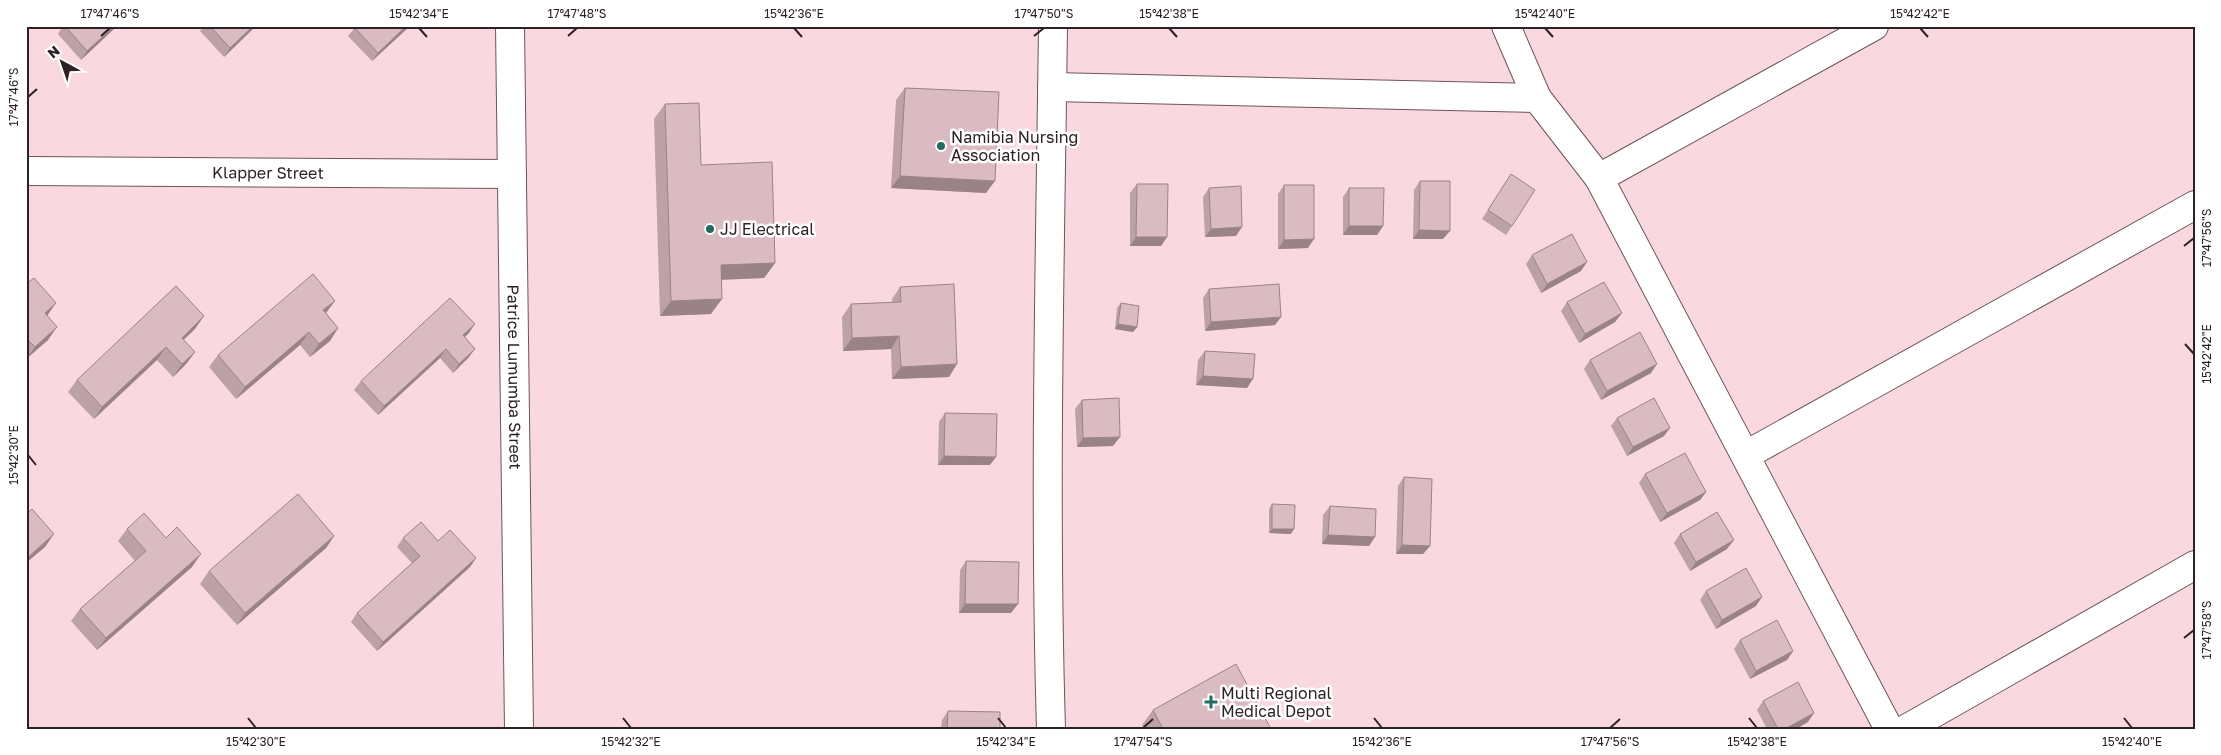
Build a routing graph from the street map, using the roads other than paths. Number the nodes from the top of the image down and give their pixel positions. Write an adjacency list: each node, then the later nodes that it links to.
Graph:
1 (510, 26): 8 (street, Patrice Lumumba Street)
2 (1053, 26): 5 (street)
3 (1506, 26): 6 (street)
4 (1874, 26): 9 (street)
5 (1052, 87): 6 (street); 14 (street)
6 (1537, 98): 9 (street)
7 (26, 171): 8 (street, Klapper Street)
8 (512, 174): 13 (street, Patrice Lumumba Street)
9 (1599, 178): 11 (street)
10 (2195, 205): 11 (street)
11 (1746, 455): 15 (street)
12 (2195, 565): 16 (street)
13 (519, 729)
14 (1051, 729)
15 (1890, 729)
16 (1906, 729)

